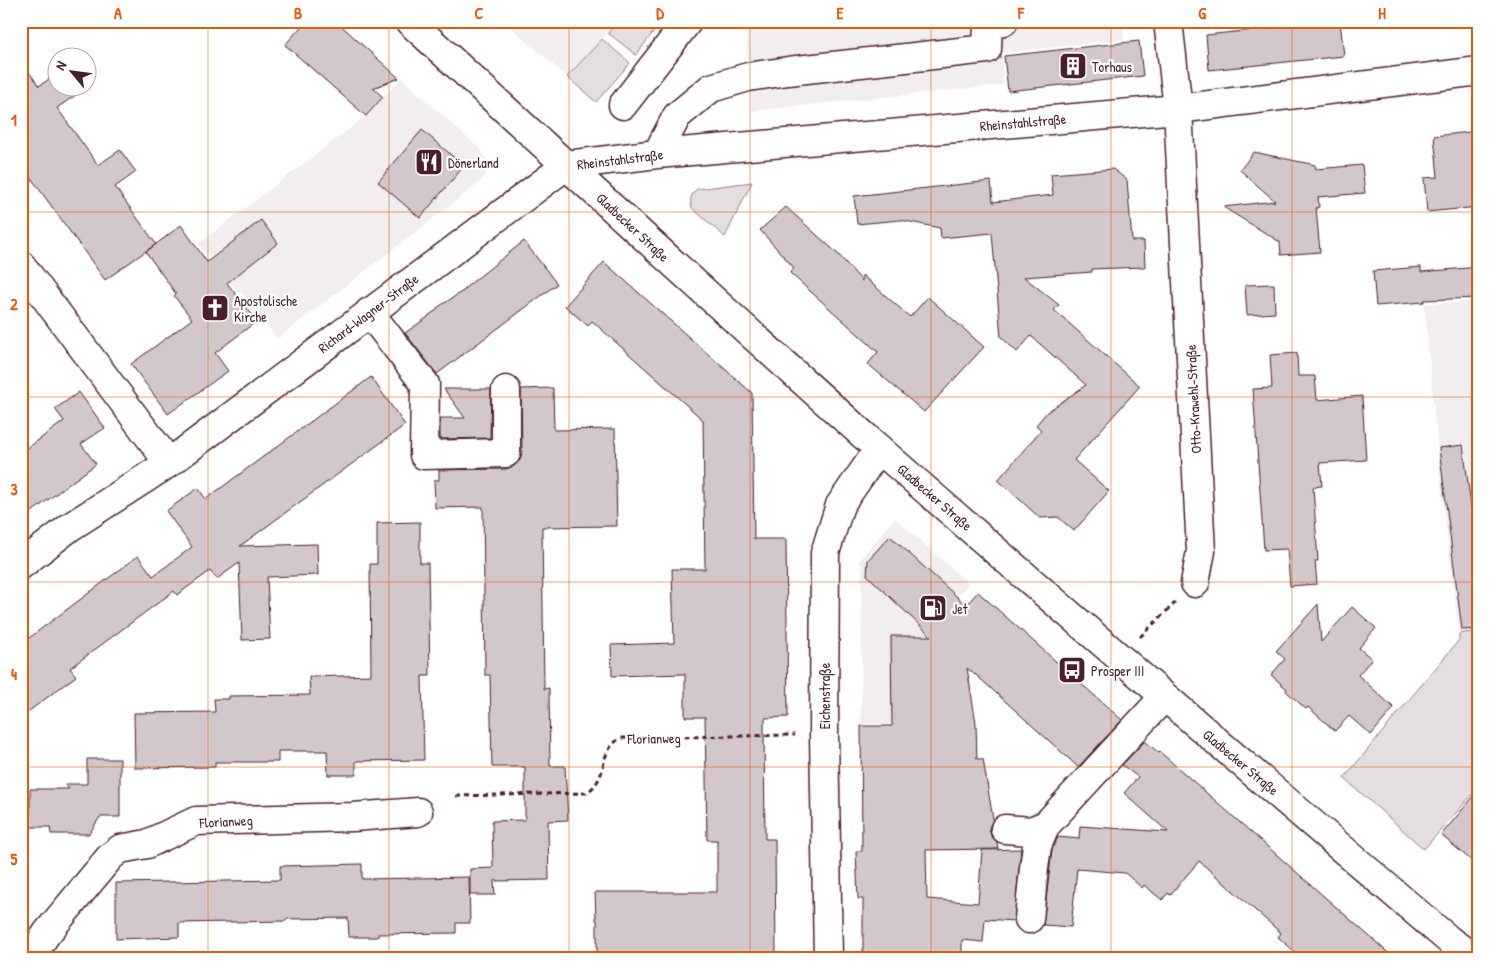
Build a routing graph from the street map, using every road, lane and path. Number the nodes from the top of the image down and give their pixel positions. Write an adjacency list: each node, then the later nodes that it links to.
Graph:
1 (409, 21): 9 (street, Gladbecker Straße)
2 (688, 21): 6 (street)
3 (1004, 21): 8 (street)
4 (1168, 21): 7 (street, Otto-Krawehl-Straße)
5 (1479, 71): 7 (street, Rheinstahlstraße)
6 (623, 105)
7 (1178, 109): 8 (street, Rheinstahlstraße); 16 (street, Otto-Krawehl-Straße)
8 (657, 154): 9 (street, Rheinstahlstraße)
9 (567, 165): 11 (street, Richard-Wagner-Straße); 13 (street, Gladbecker Straße)
10 (21, 264): 14 (street)
11 (369, 312): 12 (street); 14 (street, Richard-Wagner-Straße)
12 (506, 390)
13 (879, 449): 17 (street, Gladbecker Straße); 19 (street, Eichenstraße)
14 (170, 463): 15 (street, Richard-Wagner-Straße)
15 (21, 565)
16 (1195, 583): 17 (path)
17 (1119, 658): 18 (street, Gladbecker Straße)
18 (1164, 697): 22 (street); 25 (street, Gladbecker Straße)
19 (824, 735): 20 (path, Florianweg); 27 (street, Eichenstraße)
20 (456, 796)
21 (418, 812): 26 (street, Florianweg)
22 (1046, 825): 23 (street); 24 (street)
23 (1005, 829)
24 (1029, 920)
25 (1447, 949): 28 (street, Gladbecker Straße)
26 (30, 958)
27 (828, 958)
28 (1474, 958)

